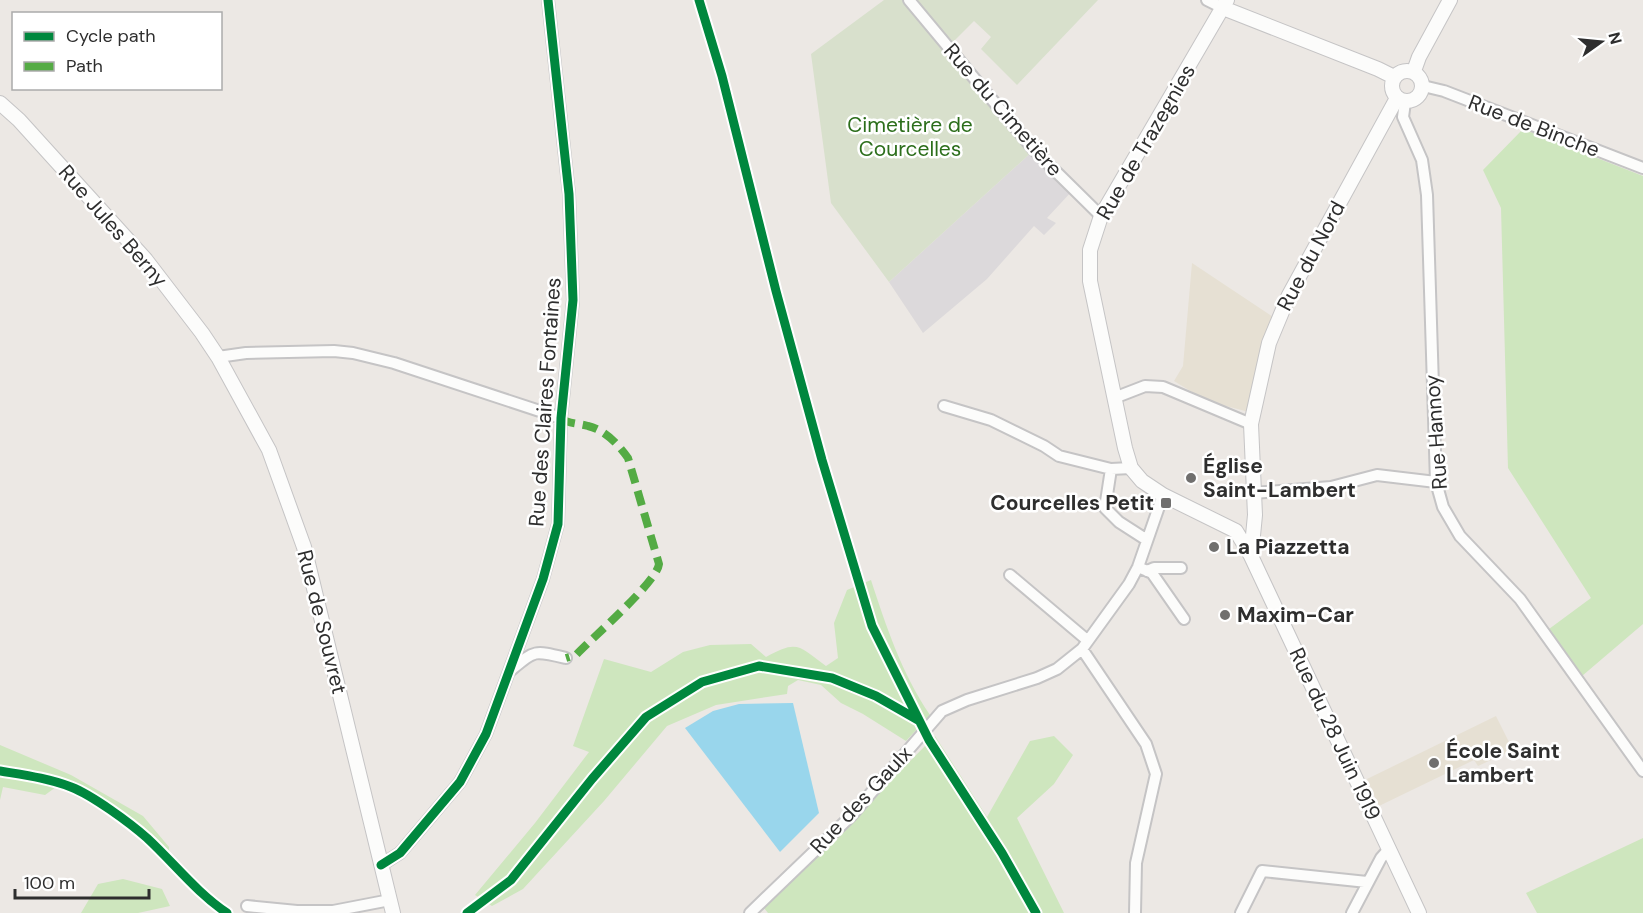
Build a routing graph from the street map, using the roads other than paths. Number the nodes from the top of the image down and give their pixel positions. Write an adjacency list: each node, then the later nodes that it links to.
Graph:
1 (548, 0): 16 (street, Rue des Claires Fontaines)
2 (909, 0): 12 (street, Rue du Cimetière)
3 (1207, 0): 5 (street)
4 (1450, 0): 6 (main road)
5 (1225, 4): 7 (main road); 12 (main road, Rue de Trazegnies)
6 (1414, 71): 7 (main road); 8 (main road)
7 (1394, 77): 9 (main road)
8 (1423, 86): 9 (main road); 11 (street, Rue de Binche)
9 (1401, 100): 17 (main road, Rue du Nord); 20 (street, Rue Hannoy)
10 (0, 103): 13 (main road, Rue Jules Berny)
11 (1643, 168)
12 (1101, 216): 14 (main road, Rue de Trazegnies)
13 (218, 357): 16 (street); 34 (main road, Rue de Souvret)
14 (1114, 398): 17 (street); 18 (main road, Rue de Trazegnies)
15 (944, 406): 19 (street)
16 (561, 418): 31 (street, Rue des Claires Fontaines)
17 (1251, 424): 21 (main road, Rue du Nord)
18 (1131, 468): 19 (street); 22 (main road, Rue du 28 Juin 1919)
19 (1111, 469): 23 (street)
20 (1436, 482): 21 (street); 32 (street, Rue Hannoy)
21 (1254, 493): 24 (main road, Rue du Nord)
22 (1163, 495): 23 (street, Rue des Gaulx); 24 (main road, Rue du 28 Juin 1919)
23 (1147, 540): 26 (street, Rue des Gaulx)
24 (1251, 556): 33 (main road, Rue du 28 Juin 1919)
25 (1181, 568): 26 (street)
26 (1143, 569): 28 (street); 29 (street, Rue des Gaulx)
27 (1010, 575): 29 (street)
28 (1184, 620)
29 (1085, 645): 38 (street, Rue des Gaulx); 39 (street)
30 (566, 658): 31 (street, Rue des Claires Fontaines)
31 (508, 674): 34 (street, Rue des Claires Fontaines)
32 (1643, 771)
33 (1389, 849): 35 (street); 42 (main road, Rue du 28 Juin 1919)
34 (381, 865): 37 (main road, Rue de Souvret)
35 (1367, 882): 40 (street); 41 (street)
36 (247, 906): 37 (street, Rue de Souvret)
37 (391, 907)
38 (750, 913)
39 (1135, 913)
40 (1241, 913)
41 (1352, 913)
42 (1419, 913)

